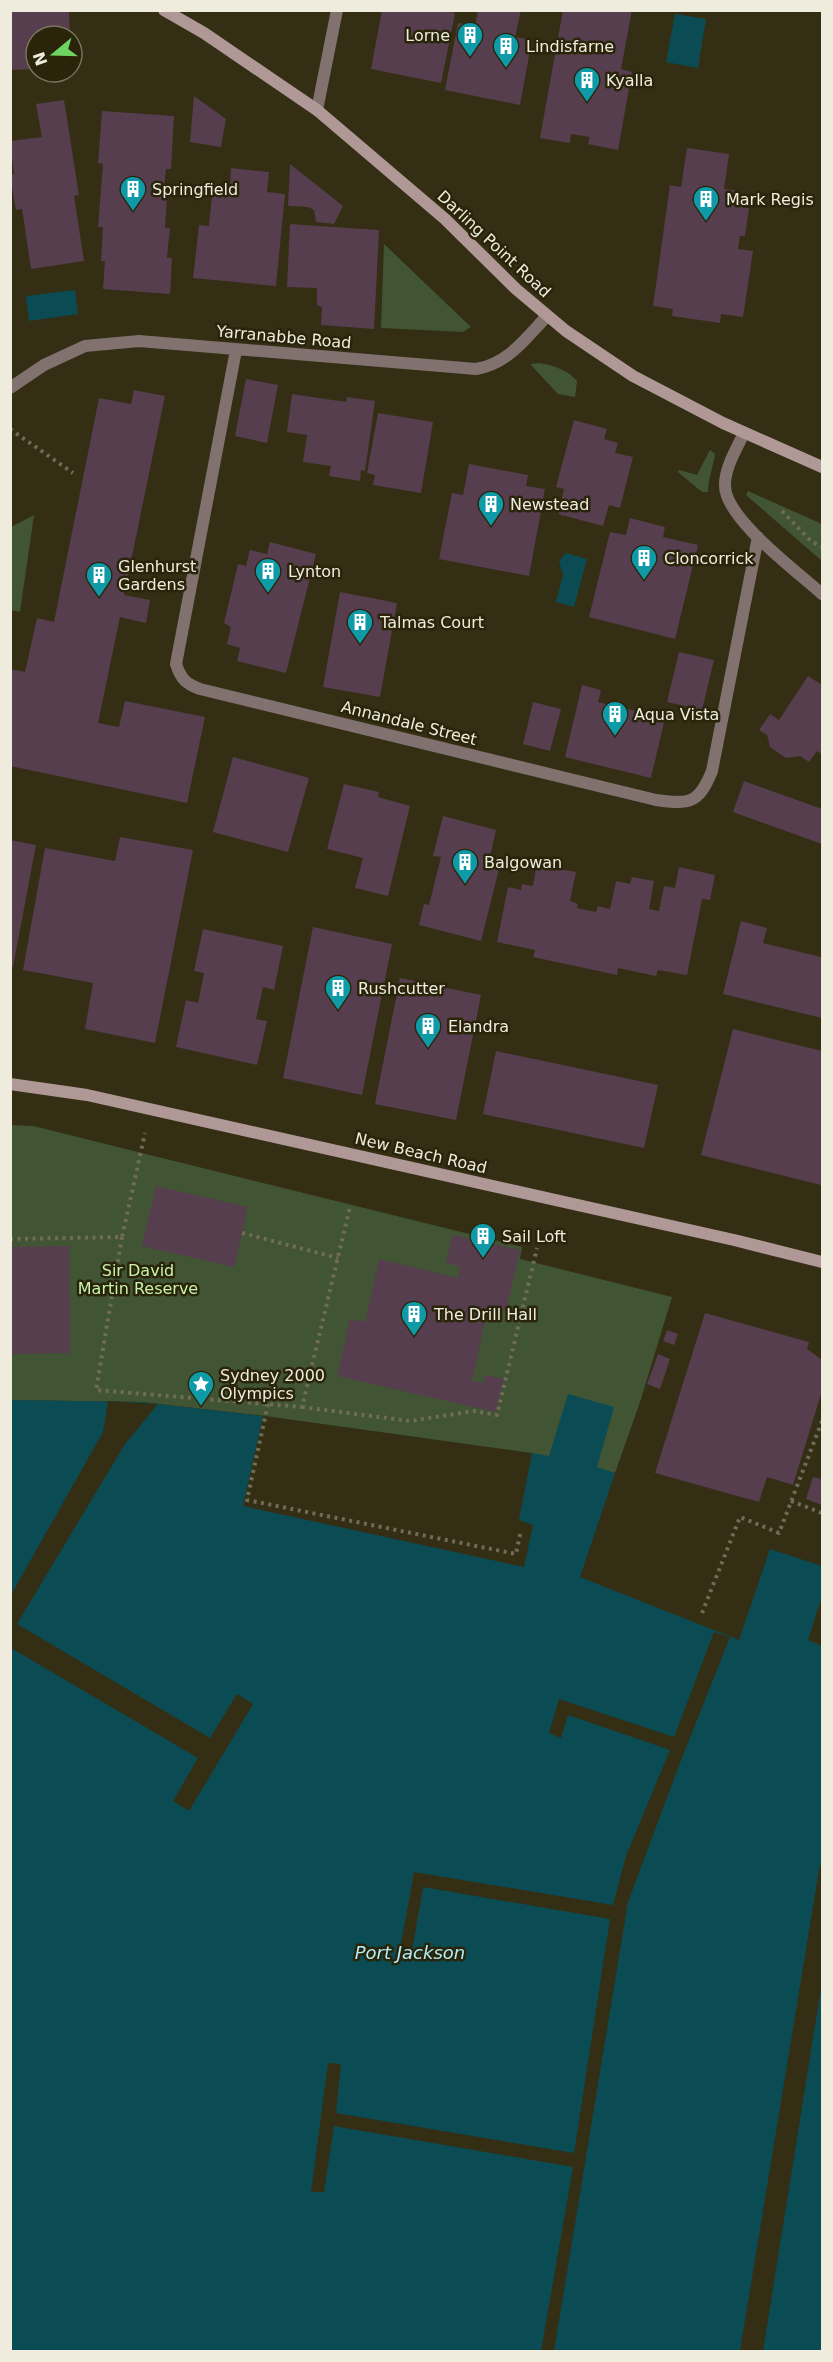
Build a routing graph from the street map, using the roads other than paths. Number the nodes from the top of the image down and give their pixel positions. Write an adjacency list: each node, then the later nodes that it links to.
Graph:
1 (164, 10): 3 (street, Darling Point Road)
2 (337, 10): 3 (street)
3 (317, 110): 4 (street, Darling Point Road)
4 (547, 316): 5 (street, Yarranabbe Road); 7 (street, Darling Point Road)
5 (236, 350): 6 (street, Yarranabbe Road); 9 (street, Annandale Street)
6 (10, 388)
7 (744, 433): 8 (street, Darling Point Road); 9 (street)
8 (822, 467)
9 (758, 537): 10 (street)
10 (822, 594)
11 (10, 1084): 12 (street, New Beach Road)
12 (822, 1262)

